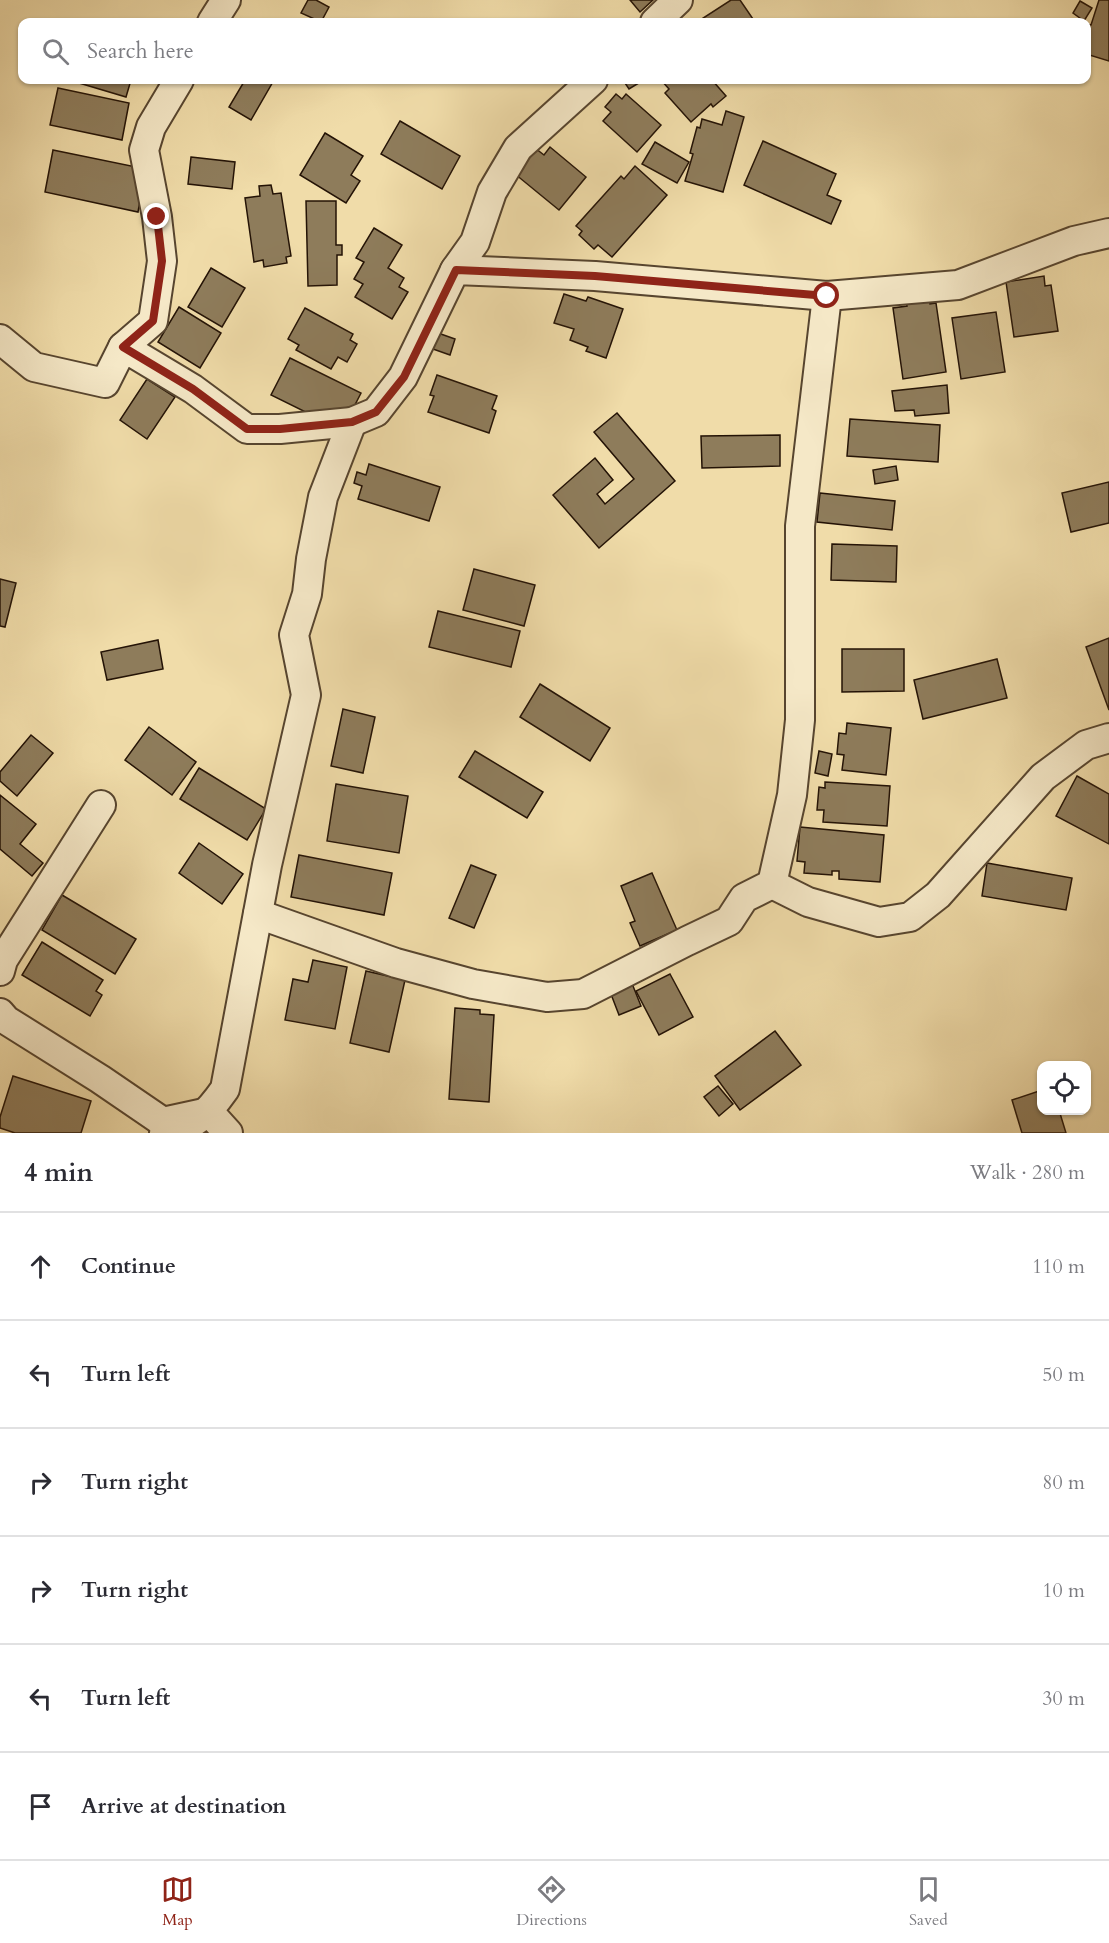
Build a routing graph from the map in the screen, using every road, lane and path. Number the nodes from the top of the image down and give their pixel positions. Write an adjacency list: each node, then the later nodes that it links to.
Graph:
1 (226, 0): 3 (street)
2 (678, 0): 4 (street)
3 (215, 18)
4 (659, 18)
5 (177, 84): 11 (street)
6 (589, 84): 8 (street)
7 (1109, 232): 9 (street)
8 (456, 270): 9 (street); 12 (street)
9 (827, 296): 15 (street)
10 (0, 339): 11 (street)
11 (123, 347): 12 (street)
12 (352, 422): 16 (street)
13 (1109, 738): 15 (street)
14 (101, 805): 17 (street)
15 (772, 884): 16 (street)
16 (258, 914): 19 (street)
17 (0, 970)
18 (0, 1013): 19 (street)
19 (209, 1112): 20 (street); 21 (street)
20 (164, 1133)
21 (228, 1133)

